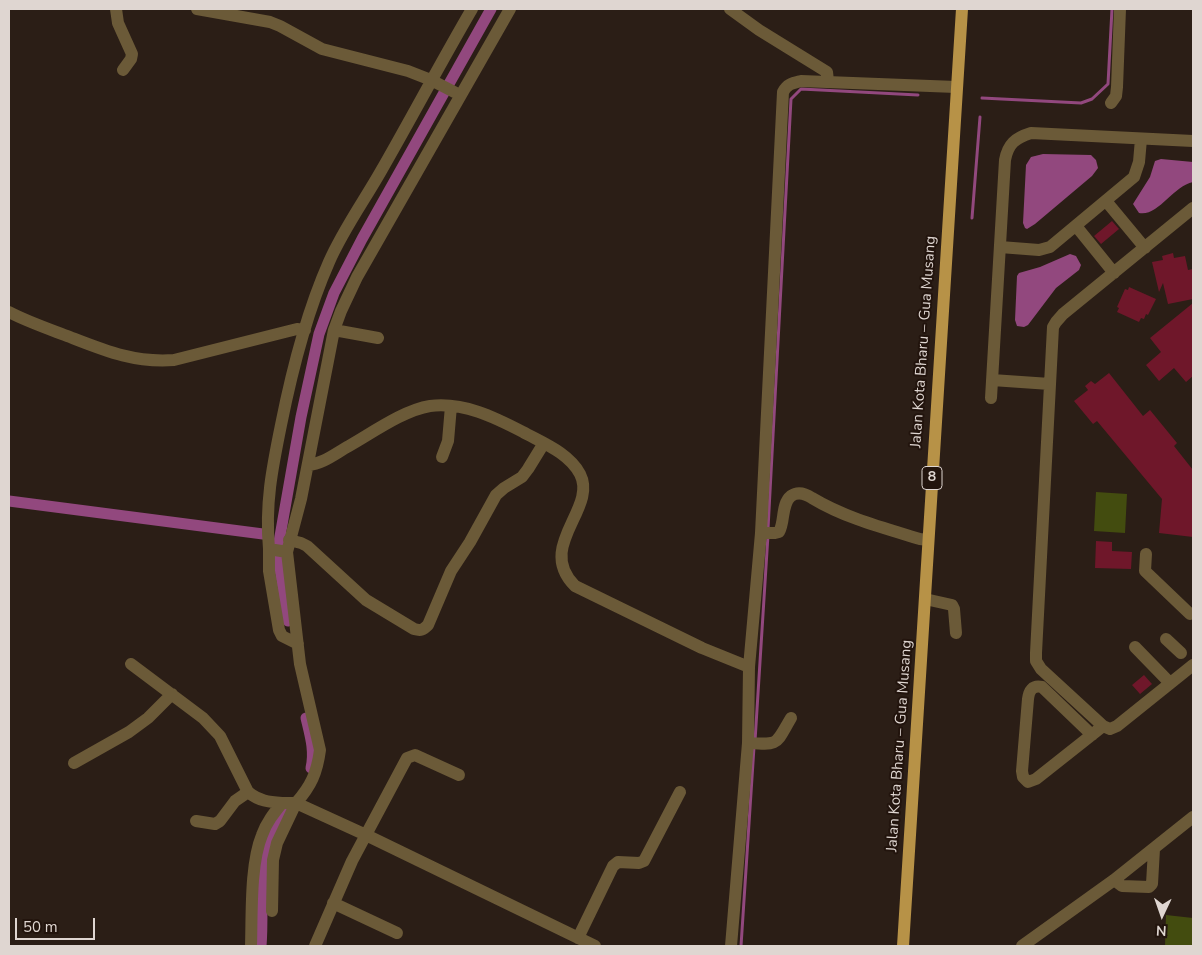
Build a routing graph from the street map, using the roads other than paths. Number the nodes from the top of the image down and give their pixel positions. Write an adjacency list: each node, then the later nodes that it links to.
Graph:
1 (116, 9): 8 (street)
2 (197, 9): 9 (street)
3 (472, 9): 9 (street)
4 (510, 9): 12 (street)
5 (730, 9): 10 (street)
6 (962, 9): 11 (main road, Jalan Kota Bharu – Gua Musang / 8)
7 (1120, 9): 13 (street)
8 (124, 70)
9 (432, 80): 12 (street); 23 (street)
10 (828, 81): 11 (street); 33 (street)
11 (956, 87): 34 (main road, Jalan Kota Bharu – Gua Musang / 8)
12 (458, 94): 24 (street)
13 (1111, 103)
14 (1141, 139): 15 (street); 16 (street); 19 (street)
15 (1193, 141)
16 (1106, 201): 18 (street); 20 (street)
17 (1193, 208): 20 (street)
18 (1076, 226): 19 (street); 21 (street)
19 (1000, 248): 26 (street)
20 (1145, 248): 21 (street)
21 (1114, 273): 27 (street)
22 (9, 312): 23 (street)
23 (305, 330): 36 (street)
24 (334, 330): 25 (street); 32 (street)
25 (378, 338)
26 (992, 380): 27 (street); 28 (street)
27 (1050, 384): 51 (street)
28 (991, 398)
29 (451, 406): 30 (street); 31 (street); 32 (street)
30 (544, 443): 35 (street); 47 (street)
31 (442, 457)
32 (308, 465): 35 (street)
33 (767, 533): 34 (street); 47 (street)
34 (928, 540): 38 (main road, Jalan Kota Bharu – Gua Musang / 8)
35 (288, 546): 36 (street); 42 (street)
36 (269, 549): 42 (street)
37 (1146, 554): 39 (street)
38 (925, 598): 40 (street); 74 (main road, Jalan Kota Bharu – Gua Musang / 8)
39 (1191, 613)
40 (956, 633)
41 (1166, 639): 44 (street)
42 (298, 644): 59 (street)
43 (1135, 647): 48 (street)
44 (1181, 653)
45 (131, 664): 49 (street)
46 (1193, 665): 48 (street)
47 (750, 666): 53 (street)
48 (1170, 683): 51 (street)
49 (172, 694): 54 (street); 56 (street)
50 (791, 718): 53 (street)
51 (1103, 726): 52 (street)
52 (1092, 735): 52 (street)
53 (753, 744): 73 (street)
54 (74, 763)
55 (459, 775): 62 (street)
56 (248, 792): 58 (street); 61 (street)
57 (680, 792): 68 (street)
58 (282, 803): 59 (street); 70 (street)
59 (296, 803): 62 (street); 66 (street)
60 (1193, 817): 63 (street)
61 (196, 821)
62 (366, 835): 65 (street); 68 (street)
63 (1154, 849): 64 (street); 64 (street)
64 (1114, 880): 69 (street)
65 (333, 903): 67 (street); 71 (street)
66 (272, 911)
67 (397, 933)
68 (578, 938): 72 (street)
69 (1029, 944)
70 (251, 946)
71 (315, 946)
72 (595, 946)
73 (731, 946)
74 (902, 946)

